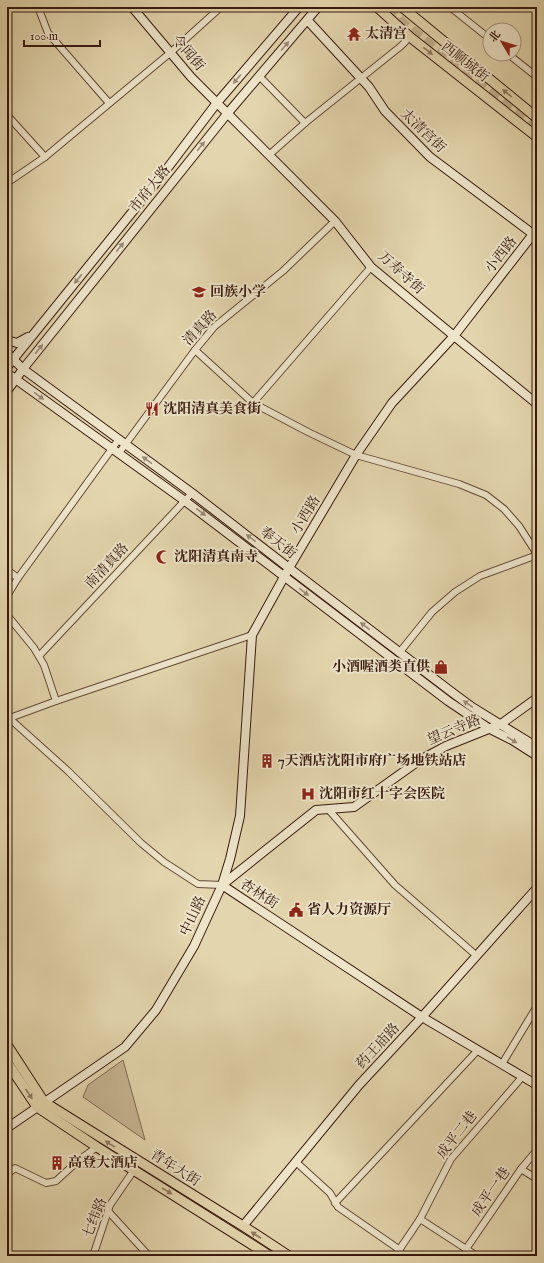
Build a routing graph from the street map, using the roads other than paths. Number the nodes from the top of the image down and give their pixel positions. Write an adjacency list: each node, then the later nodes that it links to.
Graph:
1 (38, 7): 17 (street)
2 (132, 7): 12 (street, 令闻街)
3 (221, 7): 12 (street)
4 (299, 7): 18 (street, 市府大路, one-way to 18)
5 (318, 7): 19 (street, 市府大路, one-way to 5)
6 (377, 7): 11 (main road, 西顺城街)
7 (402, 7): 21 (main road, 西顺城街, one-way to 7)
8 (450, 7): 10 (street)
9 (310, 23): 15 (street, 太清宫街)
10 (482, 33)
11 (410, 37): 15 (street); 23 (main road, 西顺城街, one-way to 23)
12 (170, 53): 17 (street); 18 (street, 令闻街)
13 (518, 62): 14 (street)
14 (537, 77)
15 (360, 78): 22 (street); 28 (street, 太清宫街)
16 (262, 79): 22 (street)
17 (109, 103): 25 (street)
18 (216, 104): 19 (street, 令闻街); 30 (street, 市府大路, one-way to 30)
19 (227, 114): 24 (street, 万寿寺街); 36 (street, 市府大路, one-way to 19)
20 (7, 115): 25 (street)
21 (537, 118)
22 (304, 123): 24 (street)
23 (537, 136)
24 (269, 155): 27 (street, 万寿寺街)
25 (45, 157): 26 (street)
26 (7, 183)
27 (335, 221): 29 (street, 万寿寺街); 33 (street, 清真路)
28 (536, 234): 31 (street, 小西路)
29 (371, 267): 31 (street, 万寿寺街); 40 (street)
30 (33, 335): 32 (street); 34 (street, 市府大路)
31 (454, 336): 41 (street, 万寿寺街); 44 (street, 小西路)
32 (7, 340)
33 (195, 350): 40 (street); 42 (street, 清真路)
34 (10, 356): 35 (street, 市府大路); 36 (street, 奉天街)
35 (7, 367)
36 (23, 369): 38 (street, 市府大路); 42 (street, 奉天街)
37 (7, 372): 38 (street, 奉天街)
38 (16, 379): 39 (street, 市府大路); 43 (street, 奉天街, one-way to 43)
39 (7, 391)
40 (253, 403): 44 (street)
41 (537, 404)
42 (122, 441): 43 (street, 清真路); 45 (street, 奉天街, one-way to 42)
43 (115, 450): 46 (street, 奉天街); 51 (street, 清真路)
44 (356, 455): 47 (street); 48 (street, 小西路)
45 (192, 493): 46 (street, 南清真路); 48 (street, 奉天街, one-way to 45)
46 (185, 501): 50 (street, 奉天街, one-way to 50); 56 (street, 南清真路)
47 (537, 554): 55 (street)
48 (289, 568): 50 (street, 小西路); 55 (street, 奉天街, one-way to 48)
49 (7, 570): 51 (street)
50 (284, 577): 54 (street, 小西路); 61 (street, 奉天街, one-way to 61)
51 (18, 578): 52 (street, 清真路)
52 (7, 596)
53 (7, 615): 56 (street)
54 (252, 635): 58 (street); 65 (street, 中山路)
55 (399, 653): 60 (street, 奉天街, one-way to 55)
56 (39, 656): 58 (street)
57 (537, 698): 60 (street, 望云寺路)
58 (56, 701): 59 (street)
59 (8, 719): 65 (street, 杏林街)
60 (501, 724): 61 (street, 望云寺路); 62 (street, 奉天街)
61 (490, 729): 63 (street, 奉天街, one-way to 63); 64 (street, 望云寺路)
62 (537, 747)
63 (537, 756)
64 (328, 809): 65 (street, 望云寺路); 67 (street)
65 (222, 885): 69 (street, 杏林街); 76 (street, 中山路)
66 (537, 888): 67 (street, 药王庙路)
67 (477, 956): 69 (street, 药王庙路)
68 (537, 1006): 73 (street)
69 (422, 1017): 71 (street, 杏林街); 80 (street, 药王庙路)
70 (7, 1044): 76 (main road, 青年大街)
71 (478, 1050): 73 (street, 杏林街); 85 (street)
72 (7, 1062): 76 (main road, 青年大街, one-way to 76)
73 (502, 1064): 74 (street, 杏林街)
74 (523, 1076): 75 (street, 杏林街); 87 (street, 成平二巷)
75 (537, 1085)
76 (41, 1104): 77 (street, 中山路); 78 (main road, 青年大街); 88 (main road, 青年大街, one-way to 76)
77 (7, 1128)
78 (97, 1147): 82 (main road, 青年大街); 83 (street)
79 (537, 1150): 81 (street, 成平一巷)
80 (296, 1162): 85 (street); 88 (street, 药王庙路)
81 (522, 1169): 84 (street); 89 (street, 成平一巷)
82 (134, 1170): 86 (street, 七纬路); 93 (main road, 青年大街, one-way to 93)
83 (7, 1174)
84 (537, 1179)
85 (335, 1203): 90 (street)
86 (108, 1212): 91 (street, 七纬路); 92 (street)
87 (420, 1219): 89 (street); 90 (street, 成平二巷)
88 (243, 1226): 94 (main road, 青年大街, one-way to 88)
89 (466, 1249): 96 (street)
90 (400, 1250): 95 (street, 成平二巷)
91 (93, 1256)
92 (149, 1256)
93 (270, 1256)
94 (289, 1256)
95 (396, 1256)
96 (477, 1256)

